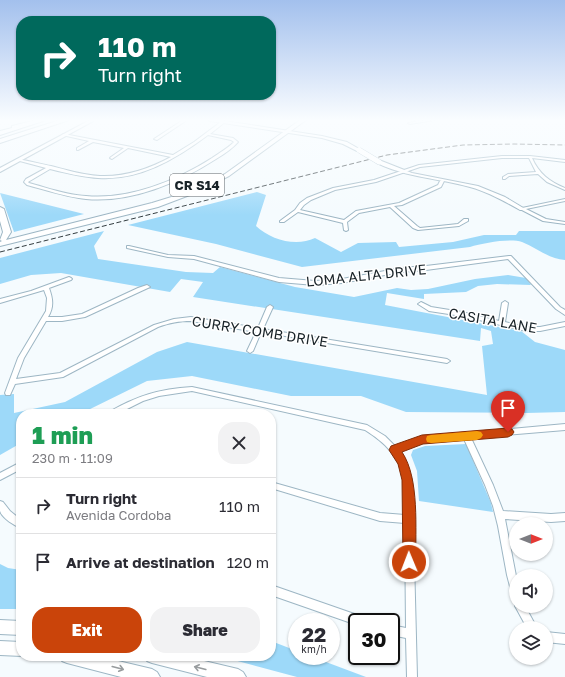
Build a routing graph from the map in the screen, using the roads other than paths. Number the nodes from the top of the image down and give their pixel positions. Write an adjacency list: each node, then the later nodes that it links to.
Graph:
1 (33, 152): 11 (street)
2 (121, 152): 10 (street)
3 (151, 152): 8 (street)
4 (181, 152): 8 (street)
5 (223, 152): 13 (street)
6 (253, 152): 30 (main road, CR S14)
7 (362, 152): 15 (street, bridge)
8 (173, 156): 13 (street)
9 (530, 157): 12 (street); 15 (street); 16 (street)
10 (112, 158)
11 (18, 160): 13 (street); 14 (street)
12 (565, 161)
13 (50, 167)
14 (0, 170)
15 (401, 172): 18 (street); 24 (street)
16 (538, 173): 17 (street); 19 (street)
17 (504, 178)
18 (442, 181): 21 (street); 23 (street)
19 (565, 189)
20 (565, 200): 23 (street)
21 (391, 206): 25 (street); 27 (street)
22 (0, 209): 30 (main road)
23 (522, 209): 28 (street)
24 (296, 211): 26 (street); 27 (street)
25 (466, 220)
26 (282, 221)
27 (345, 222): 29 (street)
28 (565, 223)
29 (346, 230)
30 (1, 241)
31 (129, 247): 39 (street, LOMA ALTA DRIVE)
32 (69, 279): 34 (street)
33 (147, 287): 40 (street)
34 (46, 288): 35 (street); 40 (street)
35 (0, 301)
36 (505, 303): 41 (street)
37 (421, 304): 41 (street, CASITA LANE)
38 (270, 307): 43 (street)
39 (565, 313)
40 (45, 319): 46 (street)
41 (502, 323): 42 (street, CASITA LANE)
42 (565, 324)
43 (259, 329): 44 (street); 45 (street, CURRY COMB DRIVE); 46 (street, CURRY COMB DRIVE)
44 (250, 351)
45 (447, 361)
46 (13, 382): 47 (street)
47 (8, 393)
48 (121, 409): 51 (street)
49 (565, 427): 50 (street)
50 (466, 436): 51 (street); 56 (street)
51 (395, 450): 58 (street)
52 (16, 469): 53 (street)
53 (0, 477)
54 (276, 486): 58 (street)
55 (0, 505): 59 (street)
56 (500, 515): 57 (street); 60 (street)
57 (565, 517)
58 (408, 519): 66 (street)
59 (16, 521)
60 (509, 569)
61 (276, 592): 62 (street)
62 (348, 617)
63 (0, 627): 64 (main road)
64 (16, 628)
65 (400, 632): 66 (street)
66 (411, 634): 75 (street)
67 (553, 638): 68 (street)
68 (565, 639)
69 (0, 648): 70 (main road)
70 (16, 649)
71 (87, 661): 73 (main road, one-way to 73)
72 (172, 661): 74 (main road, one-way to 72)
73 (152, 677)
74 (238, 677)
75 (412, 677)

